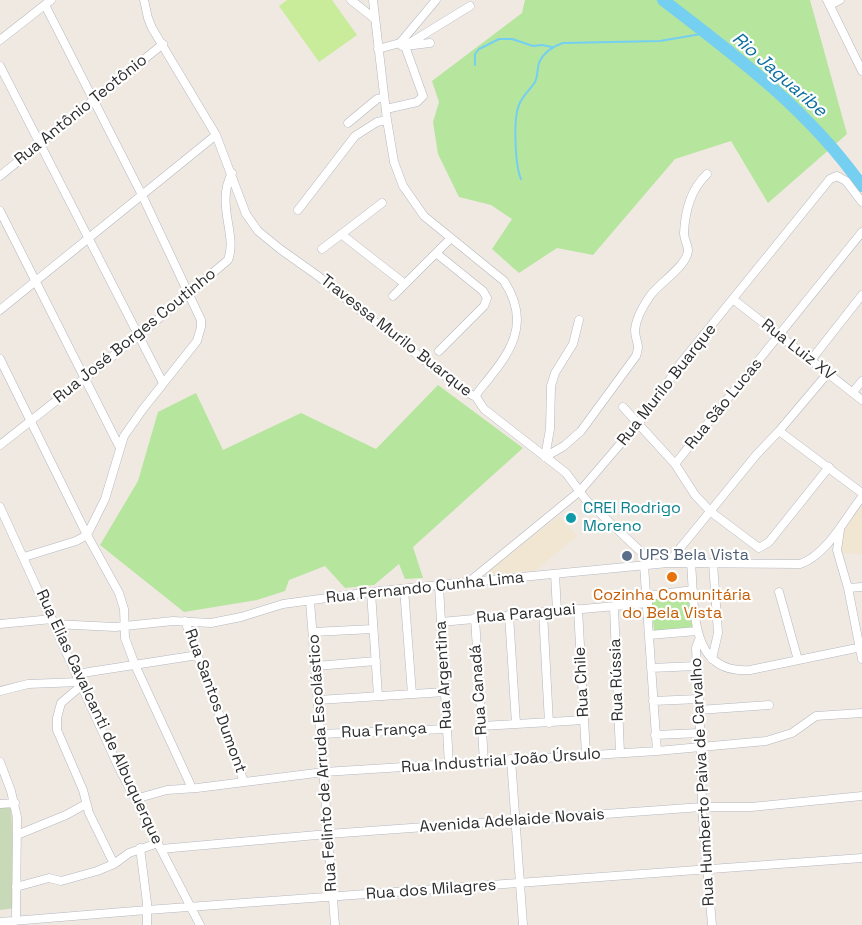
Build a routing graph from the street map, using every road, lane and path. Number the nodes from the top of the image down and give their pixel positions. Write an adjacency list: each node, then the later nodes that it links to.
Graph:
1 (144, 0): 12 (street, Travessa Murilo Buarque)
2 (373, 0): 9 (street)
3 (436, 0): 13 (street)
4 (840, 0): 7 (street)
5 (354, 1): 9 (street)
6 (48, 3): 10 (street); 18 (street)
7 (828, 3): 16 (street)
8 (470, 6): 13 (street)
9 (375, 19): 14 (street)
10 (0, 40)
11 (430, 43): 13 (street)
12 (163, 44): 18 (street, Rua Antônio Teotônio); 22 (street, Travessa Murilo Buarque)
13 (403, 44): 14 (street); 19 (street)
14 (378, 49): 17 (street)
15 (0, 66): 23 (street)
16 (862, 71)
17 (384, 97): 19 (street); 21 (street)
18 (94, 100): 23 (street, Rua Antônio Teotônio); 27 (street)
19 (386, 109): 20 (street)
20 (387, 120): 30 (street); 35 (street)
21 (348, 123)
22 (216, 135): 24 (street, Travessa Murilo Buarque); 27 (street)
23 (40, 144): 26 (street, Rua Antônio Teotônio); 34 (street)
24 (232, 173): 40 (street, Rua José Borges Coutinho); 56 (street, Travessa Murilo Buarque)
25 (707, 174): 64 (street)
26 (0, 176)
27 (142, 195): 34 (street); 40 (street)
28 (862, 202): 43 (street, Rua Murilo Buarque)
29 (382, 203): 33 (street)
30 (298, 210)
31 (0, 212): 38 (street)
32 (862, 232): 47 (street, Rua São Lucas)
33 (340, 234): 36 (street); 39 (street)
34 (88, 238): 38 (street); 46 (street)
35 (451, 238): 37 (street); 56 (street)
36 (322, 249)
37 (436, 253): 39 (street); 48 (street)
38 (35, 282): 44 (street); 52 (street)
39 (405, 284): 42 (street)
40 (187, 293): 46 (street, Rua José Borges Coutinho); 54 (street)
41 (862, 295): 50 (street)
42 (393, 296)
43 (734, 300): 47 (street, Rua Luiz XV); 60 (street, Rua Murilo Buarque)
44 (0, 310)
45 (579, 320): 64 (street)
46 (138, 336): 52 (street, Rua José Borges Coutinho); 54 (street)
47 (779, 336): 50 (street, Rua Luiz XV); 65 (street, Rua São Lucas)
48 (439, 351)
49 (0, 359): 59 (street)
50 (811, 360): 51 (street, Rua Luiz XV)
51 (828, 373): 55 (street, Rua Luiz XV); 61 (street)
52 (85, 378): 59 (street, Rua José Borges Coutinho); 63 (street)
53 (862, 381): 55 (street)
54 (163, 383): 63 (street)
55 (854, 392): 57 (street, Rua Luiz XV)
56 (476, 397): 64 (street, Travessa Murilo Buarque)
57 (862, 400)
58 (623, 407): 60 (street)
59 (32, 420): 62 (street, Rua José Borges Coutinho); 72 (street)
60 (639, 422): 65 (street); 67 (street, Rua Murilo Buarque)
61 (779, 431): 66 (street); 70 (street)
62 (0, 445)
63 (120, 448): 72 (street)
64 (545, 457): 67 (street, Travessa Murilo Buarque)
65 (675, 464): 70 (street)
66 (829, 467): 68 (street); 70 (street)
67 (580, 491): 77 (street, Travessa Murilo Buarque); 80 (street, Rua Murilo Buarque)
68 (862, 495): 71 (street)
69 (0, 507): 73 (street, Rua Elias Cavalcanti de Albuquerque)
70 (711, 512): 74 (street)
71 (841, 528): 76 (street, Rua Fernando Cunha Lima); 83 (street)
72 (87, 535): 73 (street); 100 (street)
73 (24, 557): 96 (street, Rua Elias Cavalcanti de Albuquerque)
74 (668, 563): 75 (street, Rua Fernando Cunha Lima); 77 (street, Rua Fernando Cunha Lima)
75 (690, 563): 76 (street, Rua Fernando Cunha Lima); 85 (street, Rua Humberto Paiva de Carvalho)
76 (713, 563): 107 (street)
77 (654, 564): 78 (street, Rua Fernando Cunha Lima)
78 (644, 565): 79 (street, Rua Fernando Cunha Lima); 88 (street)
79 (555, 574): 80 (street, Rua Fernando Cunha Lima); 92 (street)
80 (469, 582): 81 (street, Rua Fernando Cunha Lima)
81 (439, 586): 84 (street, Rua Fernando Cunha Lima); 98 (street, Rua Argentina)
82 (862, 587): 83 (street)
83 (848, 588): 105 (street)
84 (404, 589): 86 (street, Rua Fernando Cunha Lima); 118 (street)
85 (693, 590): 88 (street, Rua Paraguai); 104 (street, Rua Humberto Paiva de Carvalho)
86 (371, 592): 89 (street, Rua Fernando Cunha Lima); 101 (street)
87 (780, 592): 109 (street)
88 (647, 599): 90 (street, Rua Paraguai); 103 (street)
89 (310, 601): 97 (street, Rua Fernando Cunha Lima); 102 (street, Rua Felinto de Arruda Escolástico)
90 (614, 607): 91 (street, Rua Paraguai); 136 (street, Rua Rússia)
91 (578, 609): 92 (street, Rua Paraguai); 126 (street, Rua Chile)
92 (557, 611): 93 (street, Rua Paraguai)
93 (543, 612): 94 (street, Rua Paraguai); 127 (street)
94 (509, 615): 95 (street, Rua Paraguai); 128 (street)
95 (475, 618): 98 (street, Rua Paraguai); 129 (street, Rua Canadá)
96 (53, 621): 99 (street, Rua Fernando Cunha Lima); 100 (street, Rua Fernando Cunha Lima); 115 (street, Rua Elias Cavalcanti de Albuquerque)
97 (185, 621): 100 (street, Rua Fernando Cunha Lima); 106 (street, Rua Santos Dumont)
98 (441, 622): 117 (street, Rua Argentina)
99 (0, 624)
100 (124, 626): 111 (street)
101 (373, 629): 102 (street); 110 (street)
102 (313, 632): 112 (street, Rua Felinto de Arruda Escolástico)
103 (649, 635): 104 (street); 114 (street)
104 (698, 636): 107 (street); 113 (street, Rua Humberto Paiva de Carvalho)
105 (861, 648): 108 (street); 109 (street)
106 (198, 655): 111 (street); 143 (street, Rua Santos Dumont)
107 (712, 659): 109 (street)
108 (862, 659)
109 (798, 660)
110 (376, 661): 112 (street); 119 (street)
111 (135, 665): 115 (street); 144 (street)
112 (316, 666): 121 (street, Rua Felinto de Arruda Escolástico)
113 (696, 666): 114 (street); 120 (street, Rua Humberto Paiva de Carvalho)
114 (651, 668): 122 (street)
115 (79, 681): 116 (street); 146 (street, Rua Elias Cavalcanti de Albuquerque); 149 (street)
116 (0, 691)
117 (445, 692): 118 (street); 130 (street, Rua Argentina)
118 (412, 694): 119 (street)
119 (378, 696): 121 (street)
120 (699, 699): 122 (street); 124 (street, Rua Humberto Paiva de Carvalho)
121 (318, 700): 132 (street, Rua Felinto de Arruda Escolástico)
122 (652, 701): 133 (street)
123 (768, 705): 124 (street)
124 (699, 710): 131 (street, Rua Humberto Paiva de Carvalho)
125 (862, 713): 134 (street, Rua Industrial João Úrsulo)
126 (584, 720): 127 (street); 137 (street, Rua Chile)
127 (549, 723): 128 (street)
128 (516, 724): 129 (street)
129 (482, 726): 140 (street, Rua Canadá)
130 (447, 729): 132 (street, Rua França); 141 (street, Rua Argentina)
131 (700, 733): 133 (street); 134 (street, Rua Humberto Paiva de Carvalho)
132 (320, 734): 142 (street, Rua Felinto de Arruda Escolástico)
133 (655, 735): 135 (street)
134 (701, 747): 135 (street, Rua Industrial João Úrsulo); 150 (street, Rua Humberto Paiva de Carvalho)
135 (657, 751): 136 (street, Rua Industrial João Úrsulo)
136 (620, 753): 137 (street, Rua Industrial João Úrsulo)
137 (586, 755): 138 (street, Rua Industrial João Úrsulo)
138 (511, 759): 140 (street, Rua Industrial João Úrsulo); 151 (street)
139 (0, 762): 147 (street)
140 (484, 762): 141 (street, Rua Industrial João Úrsulo)
141 (449, 765): 142 (street, Rua Industrial João Úrsulo)
142 (324, 772): 143 (street, Rua Industrial João Úrsulo); 152 (street, Rua Felinto de Arruda Escolástico)
143 (244, 782): 144 (street, Rua Industrial João Úrsulo)
144 (192, 788): 146 (street, Rua Industrial João Úrsulo)
145 (862, 796): 150 (street, Avenida Adelaide Novais)
146 (135, 799): 154 (street, Rua Elias Cavalcanti de Albuquerque)
147 (15, 803): 148 (street); 153 (street)
148 (0, 804)
149 (86, 804): 153 (street); 157 (street)
150 (702, 807): 151 (street, Avenida Adelaide Novais); 158 (street, Rua Humberto Paiva de Carvalho)
151 (516, 821): 152 (street, Avenida Adelaide Novais); 159 (street)
152 (328, 834): 154 (street, Avenida Adelaide Novais); 161 (street, Rua Felinto de Arruda Escolástico)
153 (17, 835): 160 (street)
154 (160, 846): 155 (street, Avenida Adelaide Novais); 162 (street, Rua Elias Cavalcanti de Albuquerque)
155 (140, 848): 157 (street, Avenida Adelaide Novais); 163 (street)
156 (862, 858): 158 (street, Rua dos Milagres)
157 (114, 864): 160 (street, Avenida Adelaide Novais)
158 (709, 868): 159 (street, Rua dos Milagres); 170 (street, Rua Humberto Paiva de Carvalho)
159 (521, 884): 161 (street, Rua dos Milagres); 169 (street)
160 (16, 886): 164 (street)
161 (333, 897): 162 (street, Rua dos Milagres); 168 (street, Rua Felinto de Arruda Escolástico)
162 (191, 907): 163 (street, Rua dos Milagres); 167 (street, Rua Elias Cavalcanti de Albuquerque)
163 (147, 910): 164 (street, Rua dos Milagres); 166 (street)
164 (16, 921): 165 (street, Rua dos Milagres)
165 (0, 922)
166 (147, 925)
167 (200, 925)
168 (335, 925)
169 (523, 925)
170 (712, 925)

